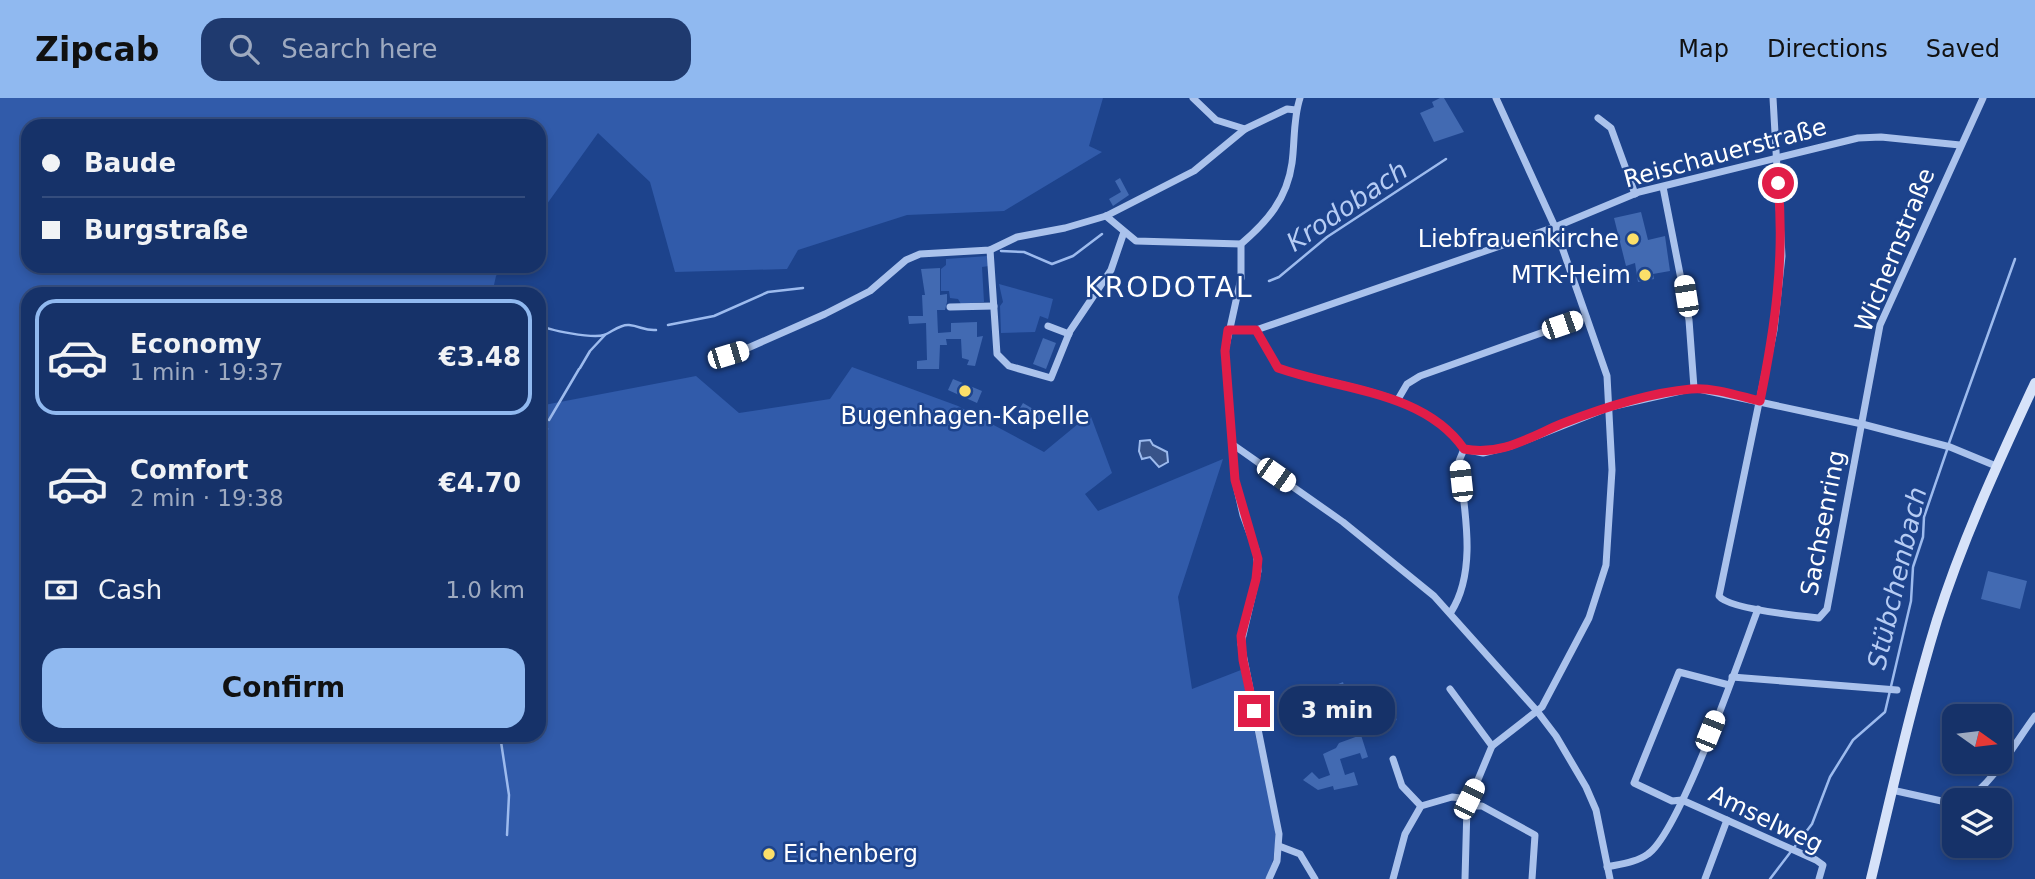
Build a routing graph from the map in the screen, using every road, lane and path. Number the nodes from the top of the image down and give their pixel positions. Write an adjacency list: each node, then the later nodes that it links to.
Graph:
1 (1193, 98): 8 (street)
2 (1300, 98): 6 (street)
3 (1496, 98): 14 (street)
4 (1773, 98): 10 (street)
5 (1983, 98): 9 (street, Wichernstraße)
6 (1296, 110): 8 (street); 16 (street)
7 (1598, 118): 12 (street)
8 (1245, 129): 13 (street)
9 (1960, 145): 10 (street, Reischauerstraße); 31 (street, Wichernstraße)
10 (1776, 159): 11 (street, Reischauerstraße); 29 (street)
11 (1663, 187): 12 (street, Reischauerstraße); 27 (street)
12 (1635, 194): 14 (street, Reischauerstraße)
13 (1106, 216): 15 (street); 17 (street)
14 (1555, 227): 20 (street); 23 (street, Reischauerstraße)
15 (1124, 232): 16 (street); 24 (street)
16 (1241, 244): 22 (street)
17 (990, 250): 18 (street); 25 (street)
18 (994, 306): 19 (street); 24 (street)
19 (950, 307)
20 (1586, 317): 28 (street); 30 (street)
21 (1048, 326): 24 (street)
22 (1228, 330): 23 (street, Reischauerstraße); 32 (street)
23 (1256, 330): 28 (street)
24 (1069, 334)
25 (714, 359)
26 (2035, 383): 34 (main road)
27 (1694, 388): 29 (street); 30 (street)
28 (1397, 401): 33 (street)
29 (1760, 401): 31 (street); 35 (street, Sachsenring)
30 (1610, 407): 33 (street); 40 (street)
31 (1862, 424): 34 (street); 35 (street, Sachsenring)
32 (1232, 444): 36 (street); 51 (street)
33 (1464, 449): 36 (street)
34 (1996, 466): 45 (main road)
35 (1758, 609): 37 (street)
36 (1451, 612): 40 (street)
37 (1730, 681): 38 (street); 46 (street); 46 (street, Amselweg)
38 (1892, 689)
39 (1450, 690): 42 (street)
40 (1537, 711): 42 (street); 52 (street)
41 (2035, 716): 44 (street)
42 (1492, 746): 48 (street)
43 (1393, 759): 49 (street)
44 (1981, 788)
45 (1892, 790): 47 (street); 61 (main road)
46 (1682, 800): 50 (street, Amselweg); 52 (street)
47 (1942, 801)
48 (1468, 803): 49 (street); 56 (street); 57 (street)
49 (1421, 806): 55 (street)
50 (1727, 820): 59 (street); 60 (street, Amselweg)
51 (1279, 846): 53 (street); 54 (street)
52 (1607, 867): 58 (street)
53 (1269, 879)
54 (1315, 879)
55 (1393, 879)
56 (1465, 879)
57 (1532, 879)
58 (1610, 879)
59 (1705, 879)
60 (1819, 879)
61 (1871, 879)

